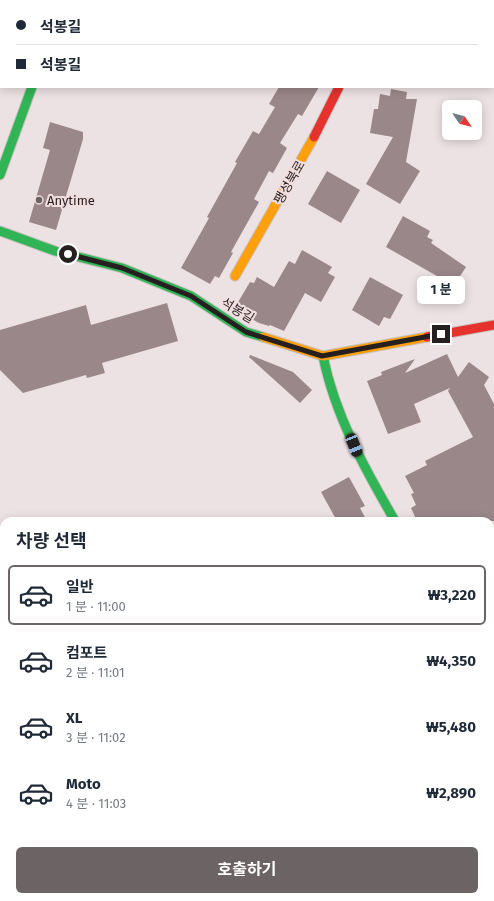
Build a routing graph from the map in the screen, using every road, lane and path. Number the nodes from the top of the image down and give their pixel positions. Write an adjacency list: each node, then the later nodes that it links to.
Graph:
1 (32, 88): 3 (street)
2 (338, 88): 5 (street, 팽성북로)
3 (0, 175)
4 (0, 232): 7 (street, 석봉길)
5 (235, 276)
6 (494, 325): 7 (street, 석봉길)
7 (322, 356): 8 (street)
8 (393, 517)

